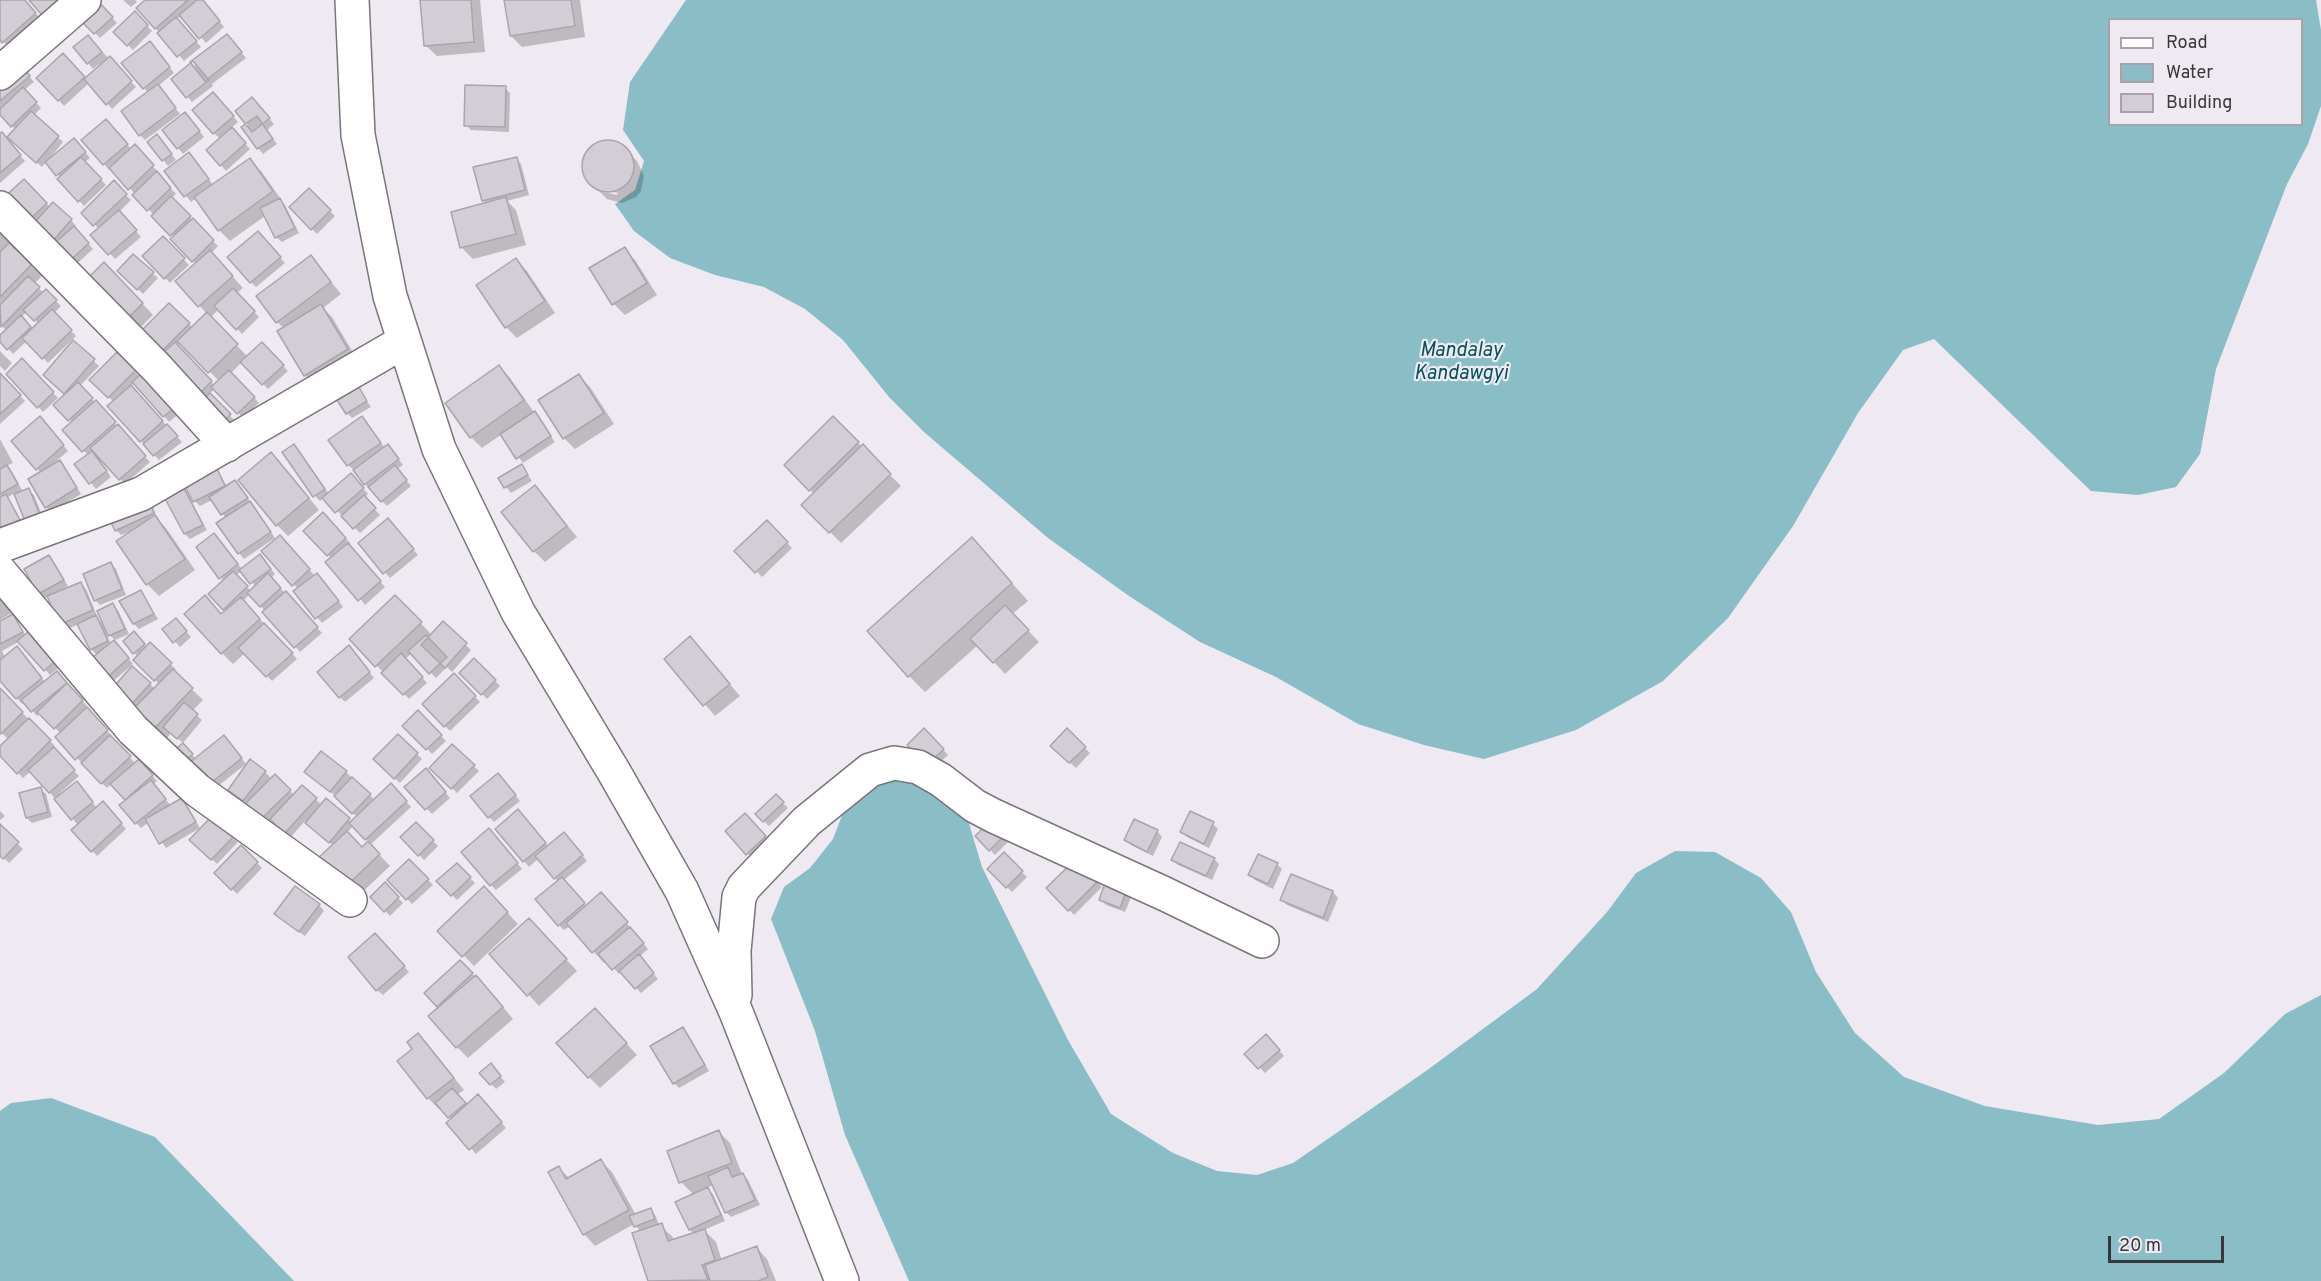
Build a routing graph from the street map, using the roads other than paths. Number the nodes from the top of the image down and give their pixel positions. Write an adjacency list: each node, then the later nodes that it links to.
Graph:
1 (84, 0): 3 (street)
2 (352, 0): 5 (street)
3 (0, 73)
4 (0, 208): 6 (street)
5 (403, 342): 6 (street); 11 (street)
6 (227, 445): 7 (street)
7 (0, 546)
8 (0, 572): 9 (street)
9 (350, 900)
10 (1262, 940): 11 (street)
11 (736, 1012): 12 (street)
12 (842, 1281)

